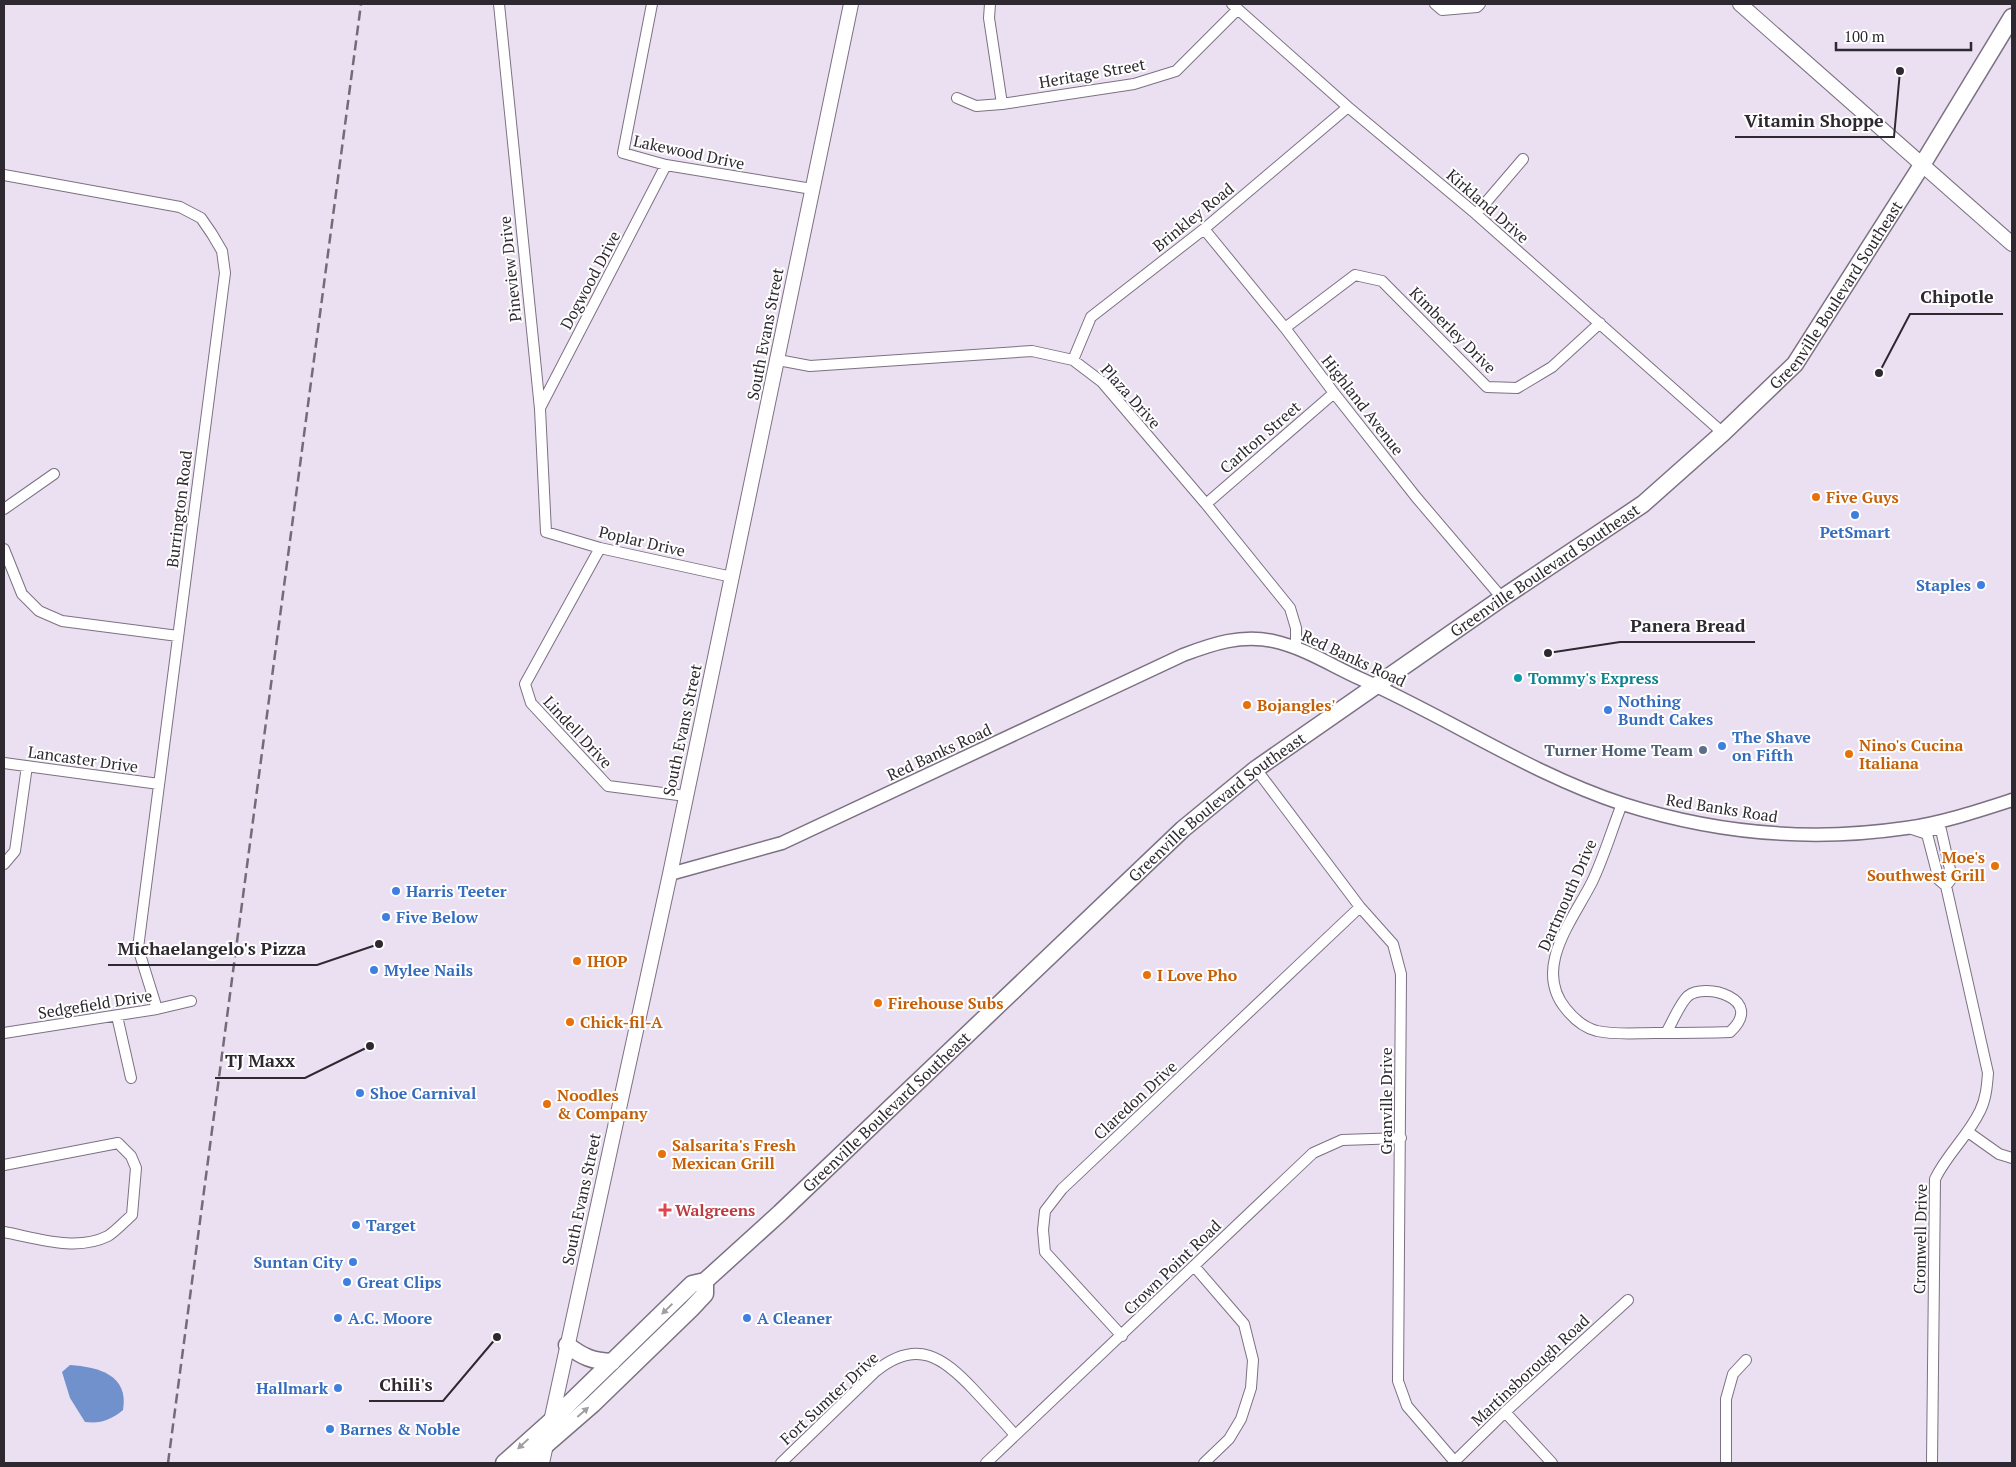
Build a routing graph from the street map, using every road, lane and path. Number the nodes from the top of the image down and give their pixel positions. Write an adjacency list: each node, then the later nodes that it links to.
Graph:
1 (499, 4): 26 (street, Pineview Drive)
2 (652, 4): 14 (street, Lakewood Drive)
3 (851, 4): 17 (main road, South Evans Street)
4 (990, 4): 11 (street)
5 (1435, 4): 6 (street)
6 (1480, 4)
7 (1740, 4): 15 (main road)
8 (1235, 6): 11 (street, Heritage Street); 12 (street, Kirkland Drive)
9 (2012, 17): 15 (highway, Greenville Boulevard Southeast)
10 (957, 98): 11 (street, Heritage Street)
11 (1002, 104)
12 (1348, 107): 18 (street, Kirkland Drive); 19 (street, Brinkley Road)
13 (1523, 159): 18 (street)
14 (666, 165): 17 (street, Lakewood Drive); 26 (street, Dogwood Drive)
15 (1922, 165): 20 (main road); 27 (highway, Greenville Boulevard Southeast)
16 (4, 175): 36 (street, Burrington Road)
17 (812, 190): 23 (main road, South Evans Street)
18 (1476, 214): 21 (street, Kirkland Drive)
19 (1204, 229): 22 (street, Highland Avenue); 24 (street, Brinkley Road)
20 (2012, 244)
21 (1600, 323): 22 (street, Kimberley Drive); 27 (street, Kirkland Drive)
22 (1286, 328): 25 (street, Highland Avenue)
23 (778, 360): 24 (street, Plaza Drive); 34 (main road, South Evans Street)
24 (1073, 360): 29 (street, Plaza Drive)
25 (1334, 393): 29 (street, Carlton Street); 35 (street, Highland Avenue)
26 (540, 408): 31 (street, Pineview Drive)
27 (1723, 433): 35 (highway, Greenville Boulevard Southeast)
28 (54, 474): 30 (street)
29 (1206, 504): 37 (street, Plaza Drive)
30 (4, 509)
31 (546, 532): 32 (street, Poplar Drive)
32 (600, 548): 34 (street, Poplar Drive); 43 (street, Lindell Drive)
33 (4, 549): 36 (street)
34 (732, 576): 43 (main road, South Evans Street)
35 (1502, 598): 38 (highway, Greenville Boulevard Southeast)
36 (178, 636): 42 (street, Burrington Road)
37 (1296, 647): 38 (street, Red Banks Road); 48 (street, Red Banks Road)
38 (1376, 685): 41 (highway, Greenville Boulevard Southeast); 45 (street, Red Banks Road)
39 (4, 763): 40 (street, Lancaster Drive)
40 (27, 766): 42 (street, Lancaster Drive); 47 (street)
41 (1256, 769): 50 (street, Granville Drive); 63 (highway, Greenville Boulevard Southeast)
42 (159, 784): 52 (street, Burrington Road)
43 (686, 796): 48 (main road, South Evans Street)
44 (2012, 800): 46 (street, Red Banks Road)
45 (1622, 804): 46 (street, Red Banks Road); 55 (street, Dartmouth Drive)
46 (1908, 828): 49 (street, Cromwell Drive); 49 (street, Cromwell Drive)
47 (4, 864)
48 (670, 874): 66 (main road, South Evans Street)
49 (1946, 886): 57 (street, Cromwell Drive)
50 (1360, 907): 58 (street, Granville Drive); 65 (street, Claredon Drive)
51 (191, 1001): 52 (street, Sedgefield Drive)
52 (157, 1009): 53 (street, Sedgefield Drive)
53 (118, 1016): 54 (street, Sedgefield Drive); 56 (street)
54 (4, 1033)
55 (1666, 1033): 55 (street, Dartmouth Drive)
56 (131, 1078)
57 (1968, 1132): 59 (street); 82 (street, Cromwell Drive)
58 (1401, 1138): 62 (street, Crown Point Road); 73 (street, Granville Drive)
59 (2012, 1158)
60 (4, 1165): 61 (street)
61 (4, 1232)
62 (1194, 1266): 65 (street, Crown Point Road); 79 (street)
63 (705, 1281): 68 (highway, one-way to 68); 72 (highway, Greenville Boulevard Southeast, one-way to 63)
64 (1628, 1300): 69 (street, Martinsborough Road)
65 (1122, 1336): 71 (street, Crown Point Road)
66 (567, 1346): 68 (highway); 70 (main road, South Evans Street)
67 (1746, 1360): 81 (street)
68 (612, 1362): 70 (highway)
69 (1505, 1412): 73 (street, Martinsborough Road); 80 (street)
70 (551, 1421): 72 (main road, South Evans Street); 74 (highway, one-way to 74)
71 (1015, 1436): 77 (street, Fort Sumter Drive); 78 (street, Crown Point Road)
72 (547, 1444): 75 (highway, Greenville Boulevard Southeast); 76 (main road, South Evans Street)
73 (1454, 1462)
74 (504, 1463)
75 (525, 1463)
76 (542, 1463)
77 (781, 1463)
78 (986, 1463)
79 (1204, 1463)
80 (1552, 1463)
81 (1726, 1463)
82 (1932, 1463)

